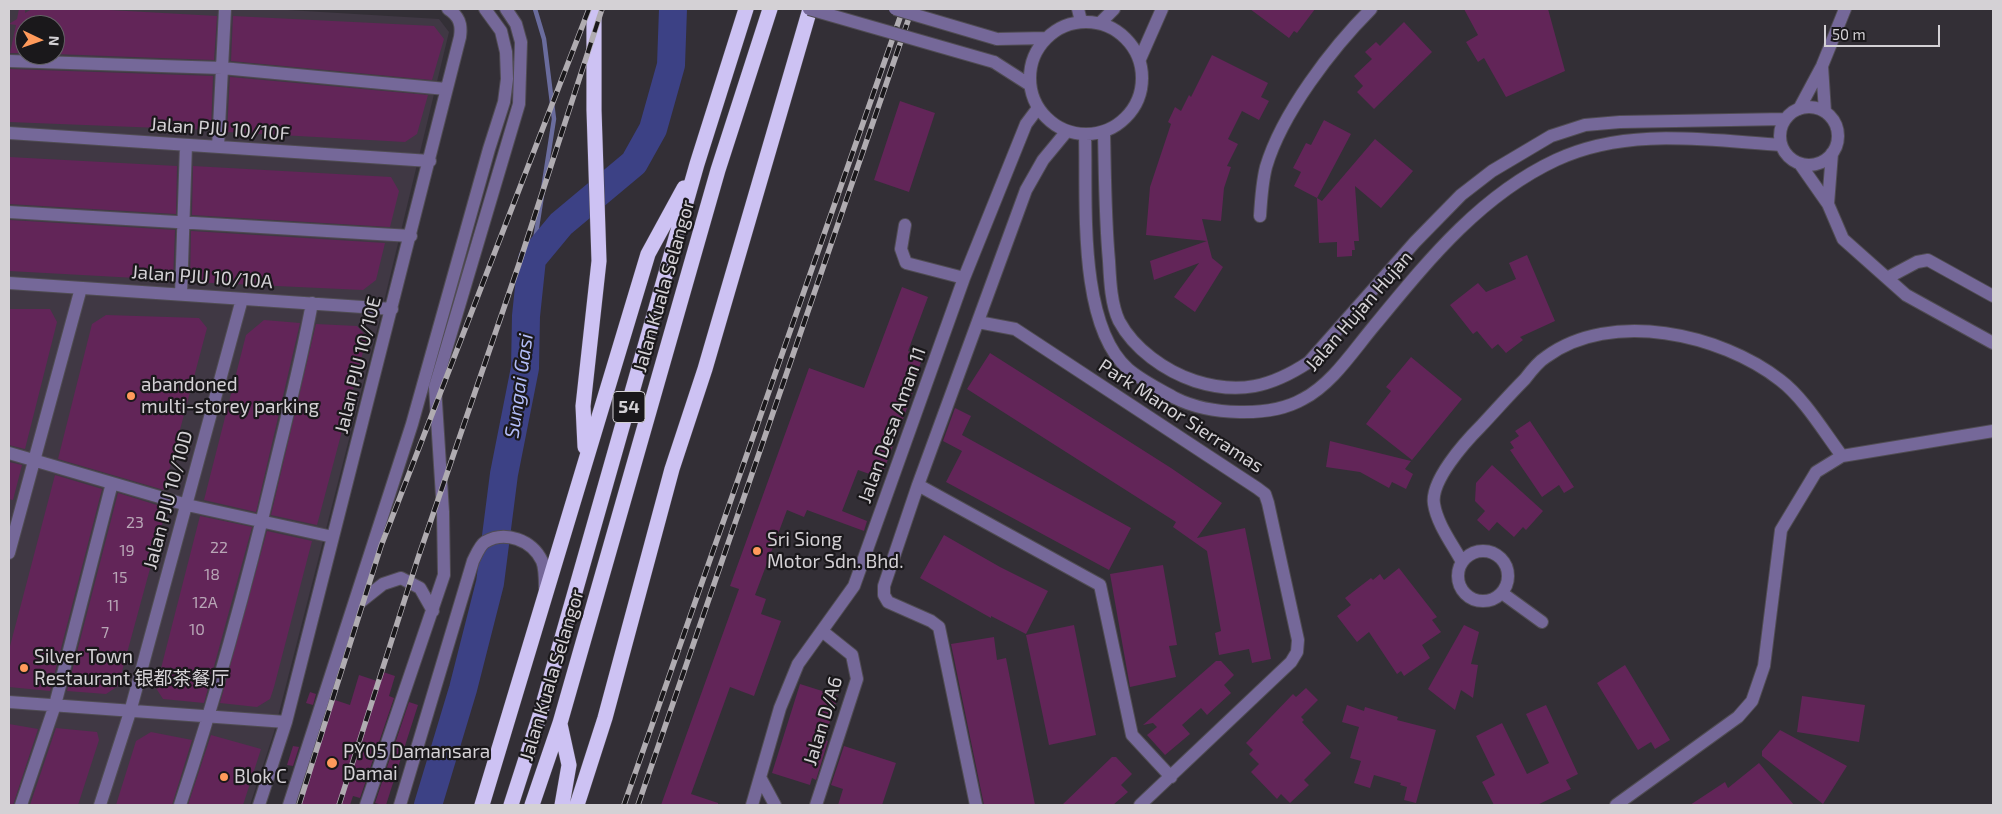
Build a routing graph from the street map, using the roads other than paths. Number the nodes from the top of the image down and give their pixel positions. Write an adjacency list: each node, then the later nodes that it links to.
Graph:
1 (225, 9): 20 (street)
2 (485, 9): 71 (street)
3 (506, 9): 72 (street)
4 (594, 9): 60 (highway)
5 (746, 9): 36 (highway, Jalan Kuala Selangor / 54)
6 (770, 9): 80 (highway, Jalan Kuala Selangor / 54)
7 (809, 9): 21 (street, bridge); 94 (highway)
8 (895, 9): 16 (street, bridge)
9 (1114, 9): 15 (street)
10 (1162, 9): 17 (street)
11 (1371, 9): 40 (street)
12 (1845, 9): 19 (street)
13 (453, 13): 22 (street, Jalan PJU 10/10E)
14 (1079, 15): 15 (street); 16 (street)
15 (1100, 23): 17 (street)
16 (1046, 38): 21 (street)
17 (1140, 59): 28 (street)
18 (9, 60): 20 (street)
19 (1822, 66): 24 (street); 25 (street)
20 (222, 68): 22 (street); 33 (street)
21 (1030, 85): 23 (street)
22 (446, 89): 35 (street, Jalan PJU 10/10E)
23 (1038, 108): 27 (street); 44 (street, Jalan Desa Aman 11)
24 (1799, 109): 25 (street); 26 (street)
25 (1825, 112): 34 (street)
26 (1786, 119): 28 (street, Jalan Hujan Hujan); 32 (street)
27 (1067, 131): 30 (street); 53 (street)
28 (1104, 132): 30 (street)
29 (9, 134): 31 (street, Jalan PJU 10/10F)
30 (1085, 135): 32 (street, Jalan Hujan Hujan)
31 (186, 145): 33 (street, Jalan PJU 10/10F); 41 (street)
32 (1781, 145): 37 (street)
33 (218, 147): 35 (street, Jalan PJU 10/10F)
34 (1832, 153): 37 (street); 38 (street)
35 (430, 161): 43 (street, Jalan PJU 10/10E)
36 (697, 164): 60 (highway); 91 (highway, Jalan Kuala Selangor / 54)
37 (1800, 164): 38 (street)
38 (1828, 204): 45 (street)
39 (9, 212): 41 (street)
40 (1260, 216)
41 (183, 222): 43 (street); 48 (street)
42 (906, 225): 44 (street)
43 (410, 236): 52 (street, Jalan PJU 10/10E)
44 (964, 278): 74 (street, Jalan Desa Aman 11)
45 (1887, 278): 49 (street); 54 (street)
46 (9, 283): 47 (street, Jalan PJU 10/10A)
47 (81, 288): 48 (street, Jalan PJU 10/10A); 61 (street)
48 (181, 294): 50 (street, Jalan PJU 10/10A)
49 (1993, 296)
50 (242, 299): 51 (street, Jalan PJU 10/10A); 64 (street, Jalan PJU 10/10D)
51 (312, 303): 52 (street, Jalan PJU 10/10A); 65 (street)
52 (392, 309): 66 (street, Jalan PJU 10/10E)
53 (978, 322): 63 (street); 81 (street, Park Manor Sierramas)
54 (1993, 343)
55 (1993, 422): 57 (street)
56 (1993, 431): 57 (street)
57 (1980, 434): 59 (street)
58 (9, 453): 61 (street)
59 (1842, 456): 68 (street); 100 (street)
60 (586, 458): 70 (highway)
61 (34, 461): 62 (street); 67 (street)
62 (112, 483): 64 (street); 76 (street)
63 (918, 485): 81 (street); 98 (street)
64 (186, 505): 65 (street); 77 (street, Jalan PJU 10/10D)
65 (262, 521): 66 (street); 78 (street)
66 (333, 537): 79 (street, Jalan PJU 10/10E)
67 (9, 553)
68 (1462, 562): 69 (street); 69 (street)
69 (1502, 593): 73 (street)
70 (545, 595): 89 (street); 90 (highway)
71 (354, 607): 72 (street); 87 (street)
72 (433, 611): 88 (street)
73 (1542, 622)
74 (822, 631): 82 (street, Jalan Desa Aman 11); 97 (street, Jalan D/A6)
75 (9, 702): 76 (street)
76 (55, 705): 77 (street); 83 (street)
77 (130, 712): 78 (street); 84 (street, Jalan PJU 10/10D)
78 (210, 718): 79 (street); 85 (street)
79 (286, 722): 86 (street, Jalan PJU 10/10E)
80 (560, 723): 92 (highway, Jalan Kuala Selangor / 54); 93 (highway)
81 (1171, 777): 99 (street, Park Manor Sierramas)
82 (761, 779): 95 (street, Jalan Desa Aman 11); 96 (street)
83 (21, 805)
84 (100, 805)
85 (180, 805)
86 (259, 805)
87 (289, 805)
88 (366, 805)
89 (400, 805)
90 (482, 805)
91 (511, 805)
92 (532, 805)
93 (562, 805)
94 (577, 805)
95 (752, 805)
96 (775, 805)
97 (816, 805)
98 (976, 805)
99 (1140, 805)
100 (1616, 805)

